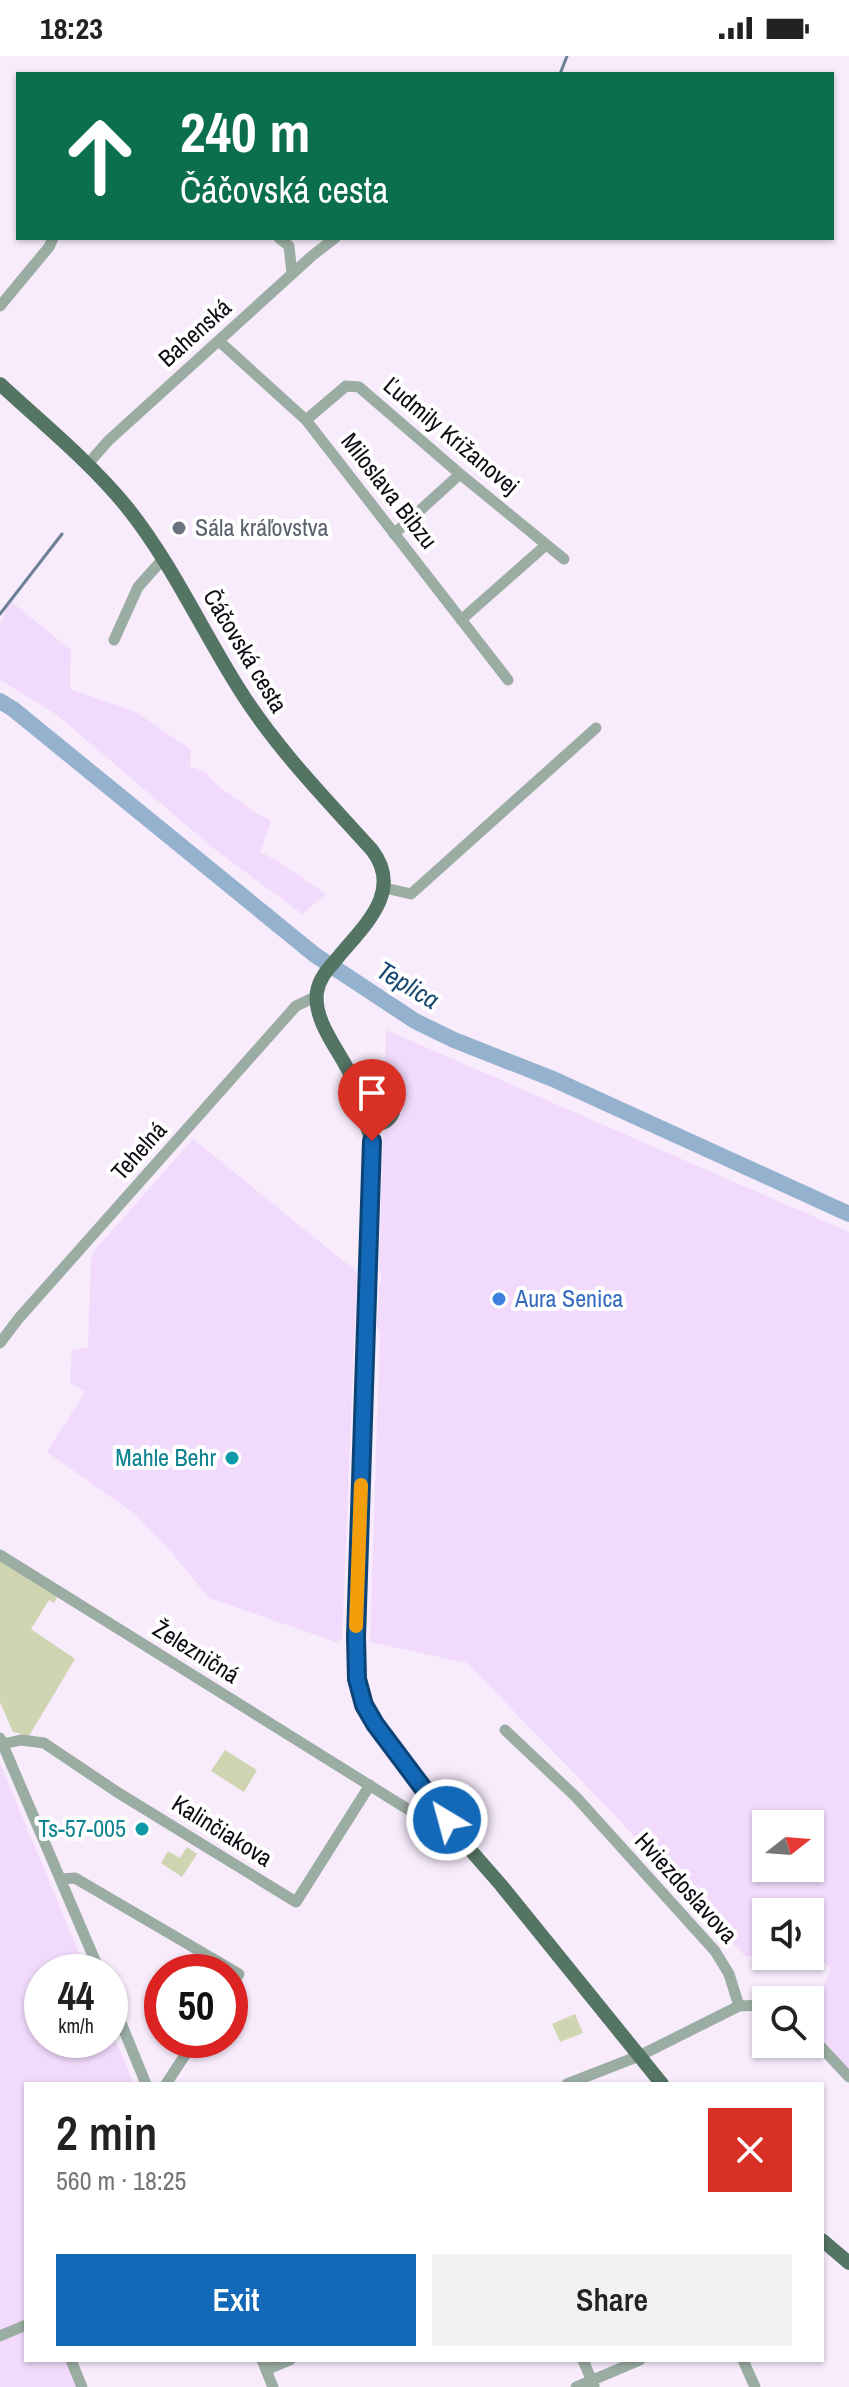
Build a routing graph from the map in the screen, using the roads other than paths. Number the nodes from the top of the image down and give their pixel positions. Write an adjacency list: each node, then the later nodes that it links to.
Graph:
1 (52, 240): 7 (street)
2 (282, 240): 4 (street)
3 (332, 240): 5 (street, Bahenská)
4 (289, 246): 5 (street); 6 (street)
5 (313, 255): 6 (street, Bahenská)
6 (292, 274): 8 (street, Bahenská)
7 (0, 306)
8 (220, 342): 10 (street, Miloslava Bibzu); 11 (street, Bahenská)
9 (0, 384): 11 (main road, Čáčovská cesta)
10 (306, 420): 12 (street, Ľudmily Križanovej); 13 (street, Miloslava Bibzu)
11 (90, 469): 15 (main road, Čáčovská cesta)
12 (460, 474): 13 (street); 14 (street, Ľudmily Križanovej)
13 (394, 534): 17 (street, Miloslava Bibzu)
14 (546, 545): 16 (street, Ľudmily Križanovej); 17 (street)
15 (163, 559): 18 (street); 21 (main road, Čáčovská cesta)
16 (564, 559)
17 (461, 620): 19 (street, Miloslava Bibzu)
18 (114, 640)
19 (508, 680)
20 (596, 728): 21 (street)
21 (385, 888): 22 (main road)
22 (317, 996): 23 (main road); 25 (street, Tehelná)
23 (364, 1095): 24 (main road); 24 (main road)
24 (373, 1123): 30 (main road)
25 (0, 1343)
26 (0, 1555): 29 (street, Železničná)
27 (505, 1730): 36 (street, Hviezdoslavova)
28 (1, 1741): 29 (street, Kalinčiakova); 33 (street)
29 (370, 1785): 31 (street)
30 (435, 1804): 31 (street); 32 (main road)
31 (422, 1818): 32 (street)
32 (466, 1845): 40 (main road)
33 (61, 1879): 34 (street); 35 (street)
34 (92, 1954)
35 (205, 1954)
36 (739, 2006): 37 (street); 40 (street)
37 (752, 2006)
38 (128, 2040): 43 (street)
39 (824, 2050): 42 (street)
40 (639, 2056): 45 (street); 46 (main road)
41 (183, 2058): 44 (street)
42 (849, 2077)
43 (145, 2082)
44 (167, 2082)
45 (572, 2082)
46 (660, 2082)
47 (824, 2242): 48 (main road)
48 (849, 2263)
49 (24, 2326): 50 (street)
50 (0, 2336)
51 (72, 2362): 57 (street)
52 (584, 2362): 56 (street)
53 (636, 2362): 56 (street)
54 (744, 2362): 60 (street)
55 (264, 2365): 58 (street)
56 (593, 2384): 59 (street)
57 (82, 2387)
58 (273, 2387)
59 (576, 2387)
60 (755, 2387)

